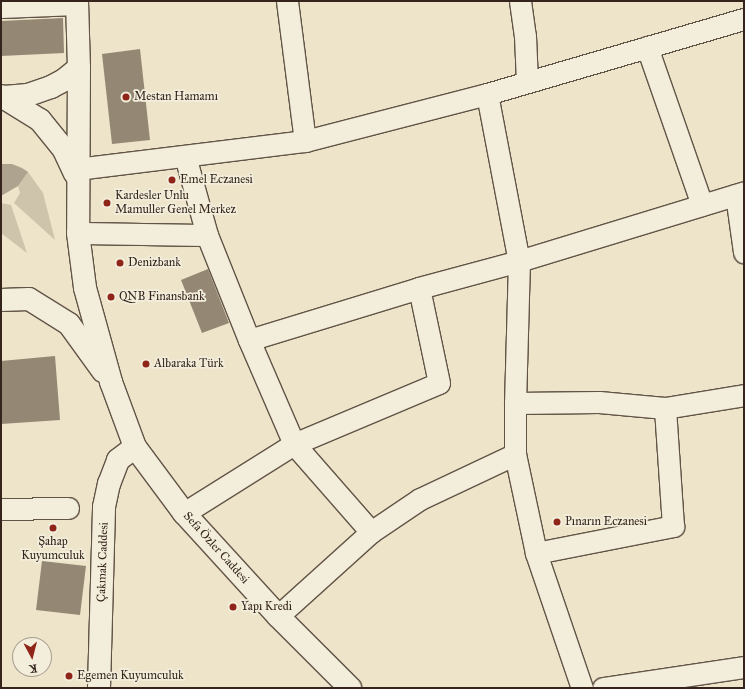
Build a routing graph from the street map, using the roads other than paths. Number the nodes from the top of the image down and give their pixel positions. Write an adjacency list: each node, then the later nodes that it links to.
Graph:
1 (287, 1): 11 (street)
2 (520, 1): 8 (street)
3 (77, 3): 4 (street); 7 (main road)
4 (1, 7)
5 (744, 19): 6 (street)
6 (648, 47): 8 (street); 15 (street)
7 (79, 68): 10 (main road); 13 (main road)
8 (527, 82): 9 (street)
9 (487, 94): 11 (street); 19 (street)
10 (2, 97): 13 (main road)
11 (305, 141): 12 (street)
12 (185, 156): 13 (street); 17 (street)
13 (77, 175): 16 (main road)
14 (740, 193): 15 (street); 18 (street)
15 (702, 205): 19 (street)
16 (78, 233): 17 (street); 23 (main road)
17 (207, 235): 22 (street)
18 (744, 248)
19 (519, 261): 20 (street); 25 (street)
20 (420, 288): 22 (street); 27 (street)
21 (1, 300): 23 (main road)
22 (249, 340): 27 (street)
23 (111, 382): 28 (main road, Sefa Özler Caddesi)
24 (744, 395): 26 (street)
25 (515, 403): 26 (street); 29 (street)
26 (665, 408): 34 (street)
27 (294, 444): 32 (street); 33 (street)
28 (135, 447): 32 (main road, Sefa Özler Caddesi); 37 (main road, Çakmak Caddesi)
29 (515, 454): 33 (street); 34 (street)
30 (68, 508): 31 (street)
31 (1, 509)
32 (184, 514): 35 (main road, Sefa Özler Caddesi)
33 (370, 532): 35 (street)
34 (536, 553): 39 (street)
35 (278, 616): 38 (main road, Sefa Özler Caddesi)
36 (744, 667): 40 (street)
37 (99, 688)
38 (350, 688)
39 (582, 688)
40 (603, 688)

